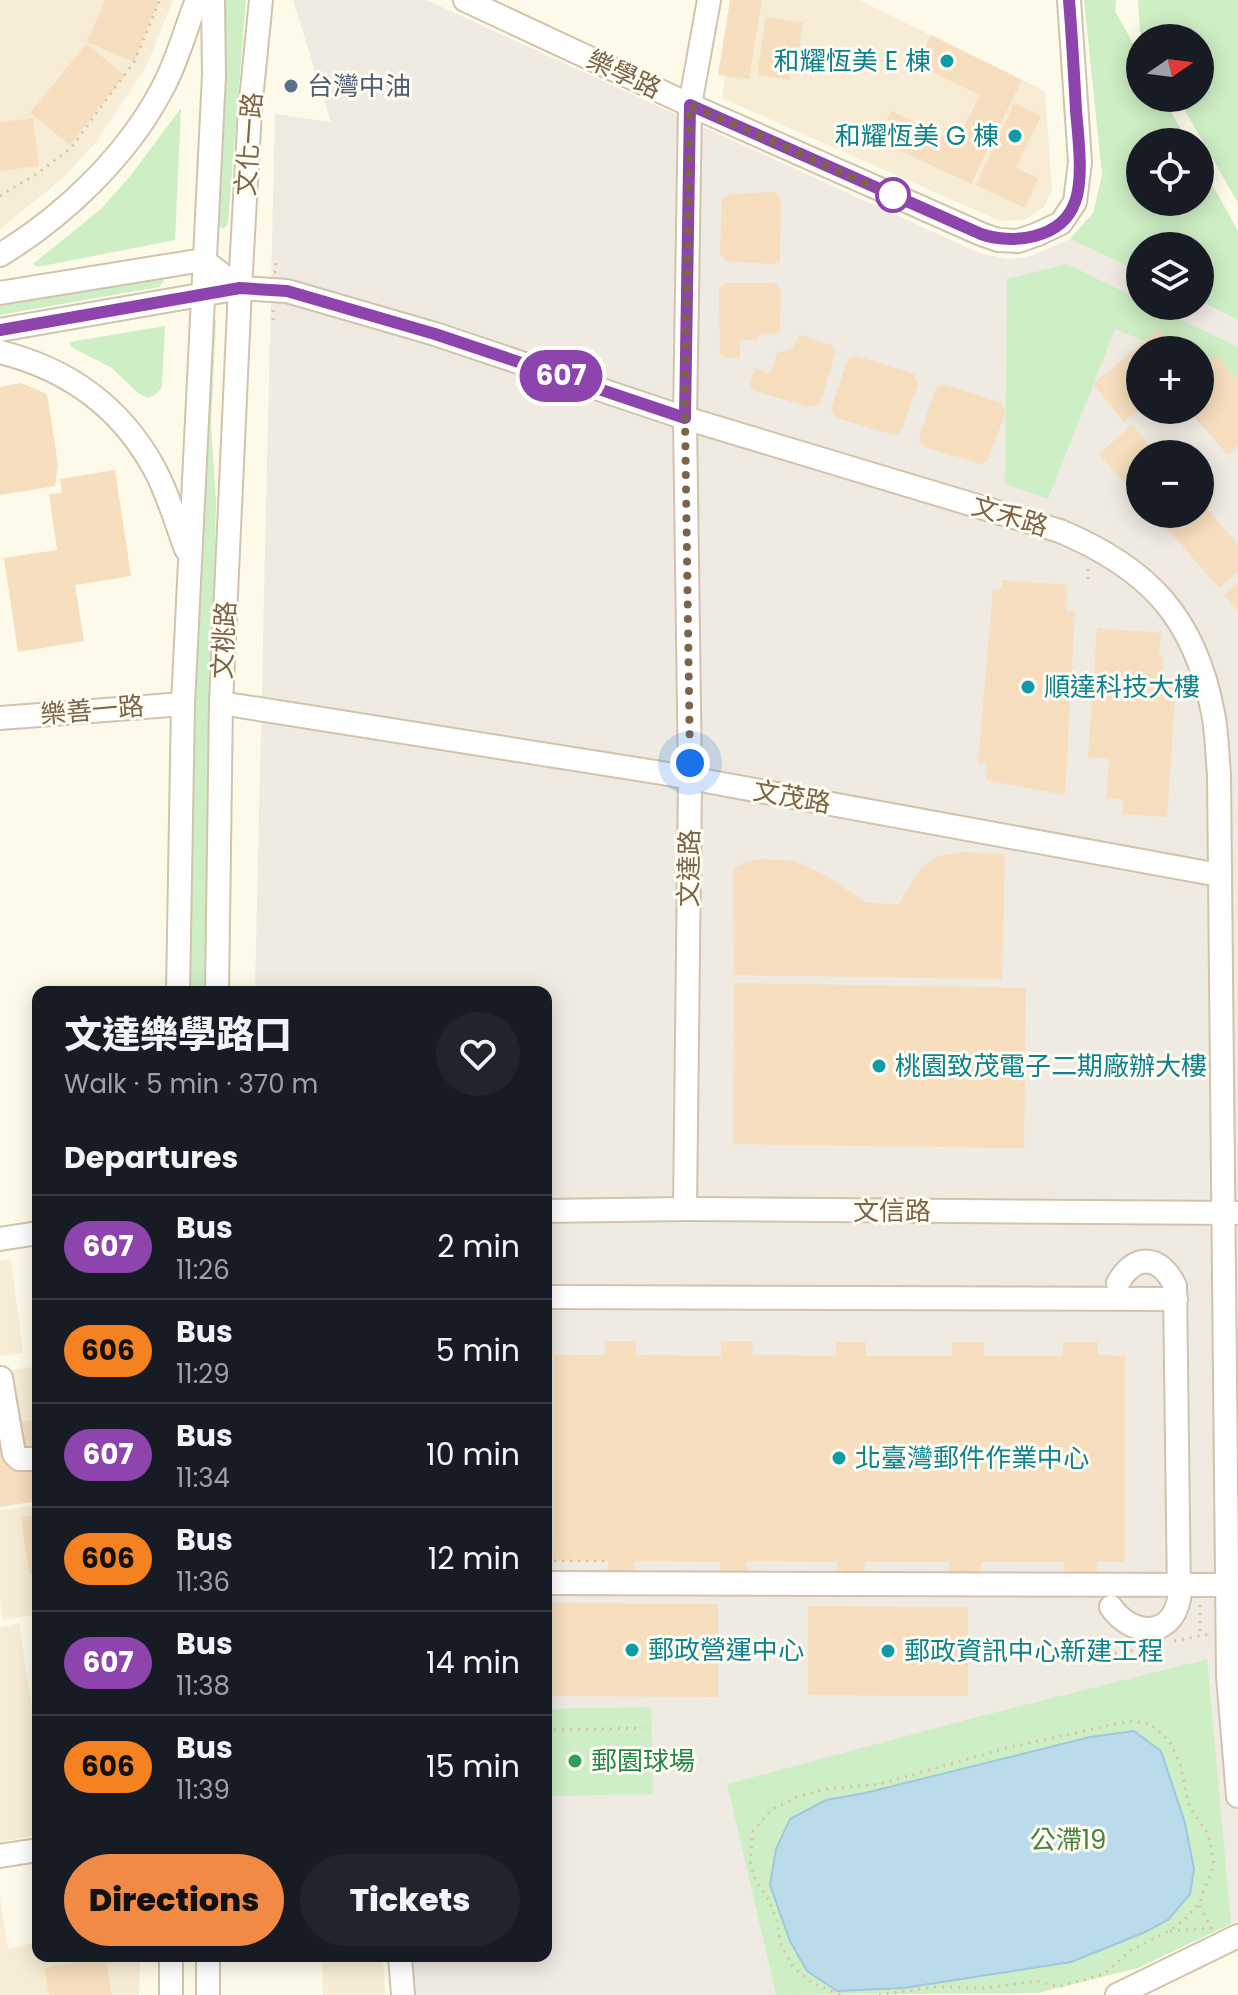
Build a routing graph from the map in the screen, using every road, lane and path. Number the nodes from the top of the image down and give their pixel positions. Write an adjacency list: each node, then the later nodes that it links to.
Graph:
1 (160, 0): 10 (path)
2 (197, 0): 11 (street)
3 (213, 0): 12 (street, 文化一路)
4 (261, 0): 13 (street, 文化一路)
5 (465, 0): 8 (street, 樂學路)
6 (709, 0): 9 (street, 文達路)
7 (1069, 0): 9 (street, 樂學路)
8 (491, 6): 9 (street, 樂學路)
9 (690, 105): 18 (street, 文達路)
10 (0, 196)
11 (0, 255)
12 (203, 260): 13 (street); 14 (street); 15 (street, 文化一路)
13 (240, 288): 15 (street); 18 (street, 文禾路); 22 (street, 文桃路)
14 (0, 293)
15 (202, 294): 16 (street); 19 (street, 文桃路)
16 (0, 330)
17 (0, 352): 19 (street)
18 (685, 418): 25 (street, 文達路); 26 (street, 文禾路)
19 (189, 557): 23 (street, 文桃路)
20 (1088, 562): 21 (path)
21 (1088, 579)
22 (221, 703): 25 (street, 文茂路); 28 (street, 文桃路)
23 (183, 704): 24 (street, 樂善一路); 27 (street, 文桃路)
24 (0, 718)
25 (690, 779): 26 (street, 文茂路); 29 (street, 文達路)
26 (1219, 875): 31 (street, 文禾路)
27 (178, 986)
28 (217, 986)
29 (685, 1209): 30 (street, 文信路); 31 (street, 文信路)
30 (552, 1211)
31 (1230, 1213): 42 (street, 文禾路)
32 (32, 1234): 33 (street)
33 (0, 1239)
34 (1118, 1283): 36 (street)
35 (552, 1297): 36 (street)
36 (1176, 1299): 43 (street)
37 (1, 1378): 38 (street)
38 (32, 1459)
39 (552, 1561): 40 (path)
40 (608, 1561)
41 (552, 1583): 43 (street)
42 (1228, 1585): 43 (street); 51 (street, 文禾路)
43 (1179, 1586): 45 (street)
44 (1200, 1601): 47 (path)
45 (1111, 1607)
46 (1210, 1634): 47 (path)
47 (1200, 1636): 48 (path)
48 (1174, 1641)
49 (1147, 1647): 50 (path)
50 (1011, 1656)
51 (1233, 1676): 54 (street, 文禾路)
52 (643, 1728): 53 (path)
53 (552, 1730)
54 (1235, 1731): 55 (street, 文禾路)
55 (1238, 1796)
56 (32, 1851): 57 (street)
57 (0, 1856)
58 (1199, 1904): 59 (path); 59 (path); 67 (path)
59 (1169, 1931): 68 (path)
60 (1238, 1936): 69 (street)
61 (171, 1962): 64 (street)
62 (208, 1962): 65 (street)
63 (400, 1962): 66 (street)
64 (171, 1995)
65 (208, 1995)
66 (403, 1995)
67 (840, 1995)
68 (879, 1995)
69 (1117, 1995)

